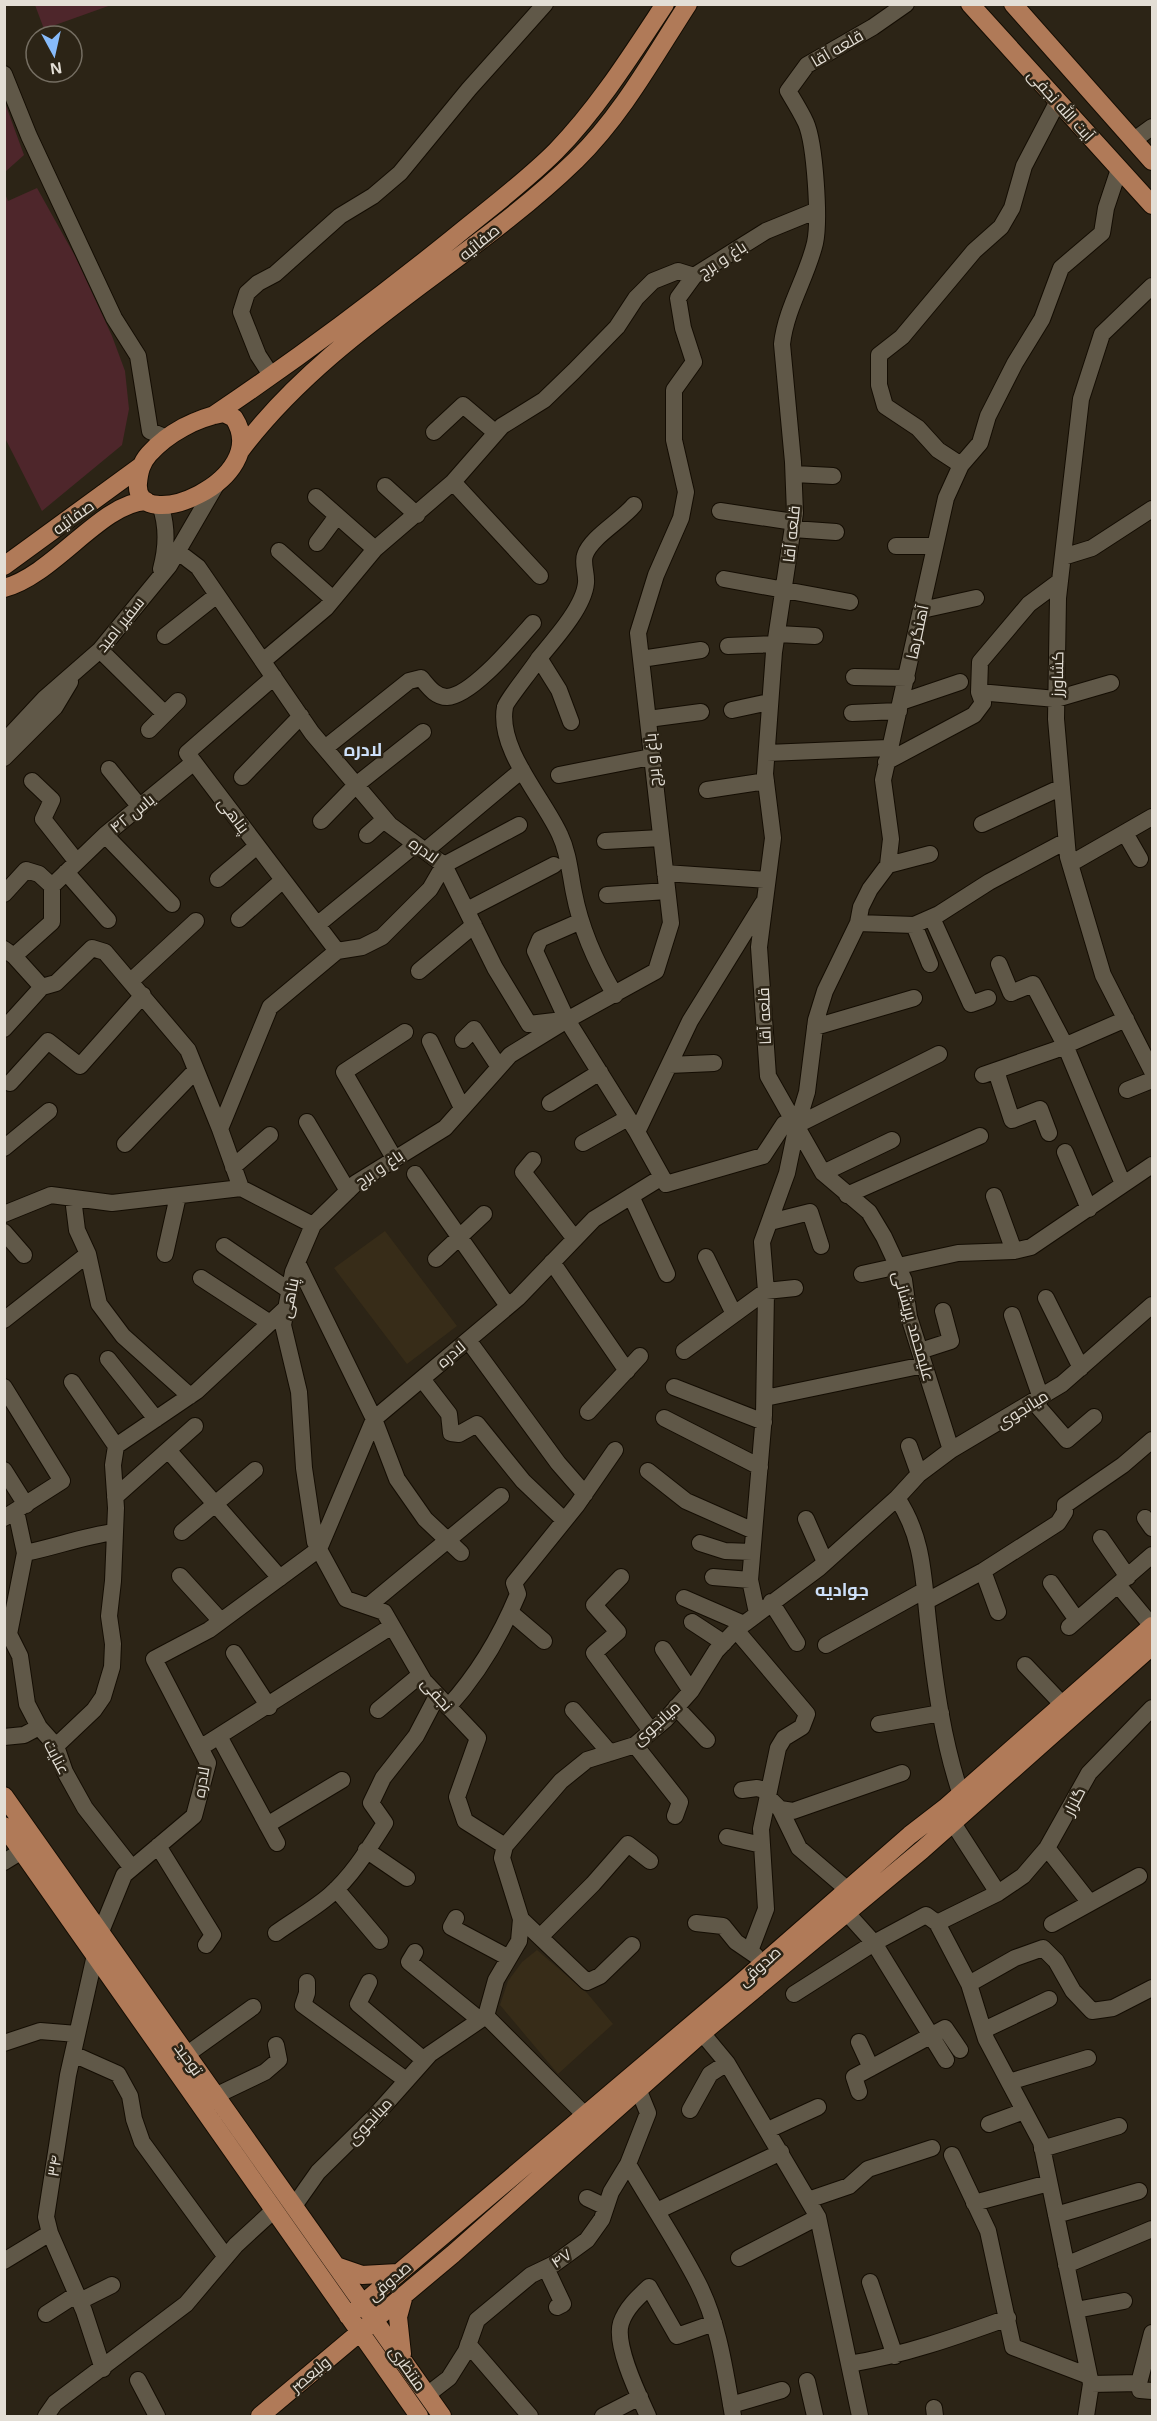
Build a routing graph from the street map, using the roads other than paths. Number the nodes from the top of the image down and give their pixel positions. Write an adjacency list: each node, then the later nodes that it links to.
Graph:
1 (545, 4): 22 (street)
2 (665, 4): 18 (main road, صفائیه)
3 (688, 4): 19 (main road, صفائیه)
4 (906, 4): 17 (street, قلعه آقا)
5 (970, 4): 9 (main road, آیت الله نجفی)
6 (1013, 4): 7 (main road, آیت الله نجفی)
7 (1055, 52): 8 (main road, آیت الله نجفی); 9 (main road)
8 (1071, 70): 11 (main road); 13 (main road, آیت الله نجفی)
9 (1031, 71): 11 (main road, آیت الله نجفی)
10 (4, 74): 28 (street)
11 (1052, 95): 15 (main road, آیت الله نجفی); 30 (street)
12 (1152, 127): 13 (street)
13 (1134, 140): 14 (main road, آیت الله نجفی)
14 (1152, 161)
15 (1119, 169): 16 (main road, آیت الله نجفی); 30 (street, آهنگرها)
16 (1152, 205)
17 (815, 211): 20 (street, باغ و برج); 32 (street, قلعه آقا)
18 (453, 238): 19 (main road); 22 (main road, صفائیه)
19 (465, 253): 24 (main road, صفائیه)
20 (694, 276): 27 (street); 73 (street, باغ و برج)
21 (1152, 286): 52 (street, کشاورز)
22 (271, 375): 23 (main road, صفائیه)
23 (250, 390): 24 (main road); 25 (main road, صفائیه)
24 (272, 410): 29 (main road, صفائیه)
25 (214, 415): 28 (main road, صفائیه); 29 (main road)
26 (434, 432): 27 (street)
27 (496, 433): 35 (street)
28 (167, 438): 31 (main road, صفائیه)
29 (240, 451): 34 (main road, صفائیه)
30 (961, 465): 48 (street, آهنگرها)
31 (141, 466): 38 (main road); 53 (main road, صفائیه)
32 (794, 474): 33 (street); 44 (street, قلعه آقا)
33 (833, 476)
34 (219, 480): 38 (main road, صفائیه); 50 (street, سفیر امید)
35 (453, 482): 42 (street); 55 (street)
36 (385, 486): 42 (street)
37 (316, 496): 43 (street)
38 (153, 503): 54 (street); 58 (main road, صفائیه)
39 (634, 505): 72 (street)
40 (1152, 509): 52 (street)
41 (720, 511): 44 (street)
42 (417, 515): 49 (street)
43 (337, 516): 46 (street); 49 (street)
44 (794, 525): 45 (street); 59 (street, قلعه آقا)
45 (836, 532)
46 (316, 543)
47 (896, 546): 48 (street)
48 (934, 546): 64 (street, آهنگرها)
49 (375, 549): 62 (street)
50 (177, 551): 54 (street, سفیر امید); 60 (street, لادره)
51 (279, 551): 62 (street)
52 (1063, 557): 57 (street, کشاورز)
53 (4, 566)
54 (160, 574): 70 (street, سفیر امید)
55 (540, 576)
56 (724, 579): 59 (street)
57 (1060, 581): 81 (street); 82 (street, کشاورز)
58 (4, 588)
59 (784, 592): 63 (street); 68 (street, قلعه آقا)
60 (217, 595): 66 (street); 74 (street, لادره)
61 (976, 598): 64 (street)
62 (333, 599): 74 (street)
63 (850, 602)
64 (922, 610): 78 (street, آهنگرها)
65 (533, 623): 96 (street)
66 (165, 636)
67 (815, 636): 68 (street)
68 (777, 639): 69 (street); 84 (street, قلعه آقا)
69 (728, 646)
70 (100, 650): 75 (street, سفیر امید); 89 (street)
71 (701, 650): 73 (street)
72 (539, 658): 92 (street); 103 (street)
73 (641, 659): 91 (street, باغ و برج)
74 (263, 661): 76 (street, لادره)
75 (77, 672): 95 (street, سفیر امید); 100 (street, سفیر امید)
76 (274, 677): 90 (street, لادره); 101 (street)
77 (854, 677): 78 (street)
78 (907, 678): 85 (street, آهنگرها)
79 (960, 682): 85 (street)
80 (1111, 682): 82 (street)
81 (979, 692): 82 (street); 98 (street)
82 (1056, 699): 109 (street, کشاورز)
83 (178, 700): 89 (street)
84 (769, 702): 86 (street); 97 (street, قلعه آقا)
85 (900, 707): 88 (street); 98 (street, آهنگرها)
86 (732, 710)
87 (701, 712): 91 (street)
88 (852, 713)
89 (165, 714): 93 (street)
90 (301, 716): 96 (street, لادره); 105 (street)
91 (648, 720): 99 (street, باغ و برج)
92 (571, 722)
93 (149, 730)
94 (423, 732): 108 (street)
95 (4, 742)
96 (325, 748): 108 (street, لادره)
97 (767, 753): 98 (street); 107 (street, قلعه آقا)
98 (887, 755): 130 (street, آهنگرها)
99 (651, 757): 104 (street); 120 (street, باغ و برج)
100 (4, 758)
101 (194, 762): 111 (street, یاس ۴۲); 123 (street, پناهی)
102 (109, 769): 111 (street)
103 (522, 770): 124 (street); 147 (street)
104 (559, 775)
105 (242, 777)
106 (32, 781): 131 (street)
107 (766, 781): 110 (street); 135 (street, قلعه آقا)
108 (356, 785): 113 (street, لادره); 114 (street)
109 (1062, 787): 115 (street); 122 (street, کشاورز)
110 (707, 790)
111 (140, 807): 118 (street, یاس ۴۲)
112 (1152, 817): 117 (street)
113 (385, 819): 119 (street); 124 (street, لادره)
114 (321, 821)
115 (982, 824)
116 (519, 825): 128 (street)
117 (1125, 833): 126 (street); 127 (street)
118 (105, 835): 131 (street, یاس ۴۲); 141 (street)
119 (367, 835)
120 (660, 838): 121 (street); 132 (street, باغ و برج)
121 (605, 841)
122 (1066, 841): 127 (street, کشاورز); 143 (street)
123 (257, 846): 133 (street); 134 (street, پناهی)
124 (420, 847): 128 (street, لادره); 149 (street)
125 (930, 854): 130 (street)
126 (1140, 859)
127 (1070, 864): 162 (street, کشاورز)
128 (444, 865): 142 (street, لادره); 151 (street)
129 (554, 865): 142 (street)
130 (888, 865): 148 (street)
131 (72, 867): 136 (street, یاس ۴۲); 144 (street)
132 (665, 873): 135 (street); 137 (street, باغ و برج)
133 (218, 879)
134 (283, 880): 145 (street); 149 (street, پناهی)
135 (767, 880): 140 (street, قلعه آقا)
136 (52, 886): 138 (street); 152 (street)
137 (667, 891): 139 (street); 159 (street, باغ و برج)
138 (4, 894)
139 (607, 896)
140 (767, 897): 172 (street); 185 (street, قلعه آقا)
141 (172, 904)
142 (471, 918): 155 (street); 163 (street, لادره)
143 (932, 918): 150 (street); 161 (street)
144 (108, 920)
145 (239, 920)
146 (196, 921): 156 (street)
147 (581, 921): 159 (street); 163 (street)
148 (858, 923): 150 (street); 164 (street)
149 (317, 925): 151 (street, پناهی)
150 (914, 925): 153 (street)
151 (337, 951): 186 (street)
152 (9, 953): 157 (street)
153 (930, 964)
154 (999, 964): 169 (street)
155 (418, 971)
156 (131, 981): 157 (street); 158 (street)
157 (42, 987): 165 (street)
158 (143, 995): 174 (street); 178 (street)
159 (615, 995): 163 (street, باغ و برج)
160 (914, 998): 164 (street)
161 (988, 998)
162 (1126, 1019): 169 (street); 175 (street, کشاورز)
163 (567, 1020): 173 (street, باغ و برج); 176 (street)
164 (815, 1027): 185 (street)
165 (4, 1029)
166 (405, 1032): 195 (street)
167 (463, 1040): 173 (street)
168 (430, 1041): 181 (street)
169 (1065, 1045): 187 (street); 202 (street)
170 (939, 1054): 185 (street)
171 (714, 1063): 172 (street)
172 (669, 1065): 184 (street)
173 (499, 1067): 181 (street, باغ و برج)
174 (196, 1070): 186 (street); 192 (street)
175 (1152, 1071)
176 (600, 1072): 180 (street); 184 (street)
177 (1152, 1080): 179 (street)
178 (10, 1083)
179 (1127, 1089)
180 (550, 1103)
181 (462, 1108): 195 (street, باغ و برج)
182 (49, 1111): 193 (street)
183 (307, 1122): 204 (street)
184 (632, 1125): 191 (street); 201 (street)
185 (797, 1125): 199 (street, علیمحمد پریشانی); 201 (street); 213 (street)
186 (220, 1130): 198 (street)
187 (1049, 1133)
188 (270, 1135): 198 (street)
189 (980, 1136): 205 (street)
190 (892, 1140): 199 (street)
191 (583, 1143)
192 (125, 1144)
193 (4, 1148)
194 (1065, 1152): 210 (street)
195 (394, 1158): 204 (street, باغ و برج)
196 (533, 1160): 217 (street)
197 (1152, 1165): 202 (street)
198 (233, 1167): 203 (street)
199 (823, 1173): 205 (street, علیمحمد پریشانی)
200 (415, 1174): 216 (street)
201 (662, 1177): 207 (street, لادره)
202 (1123, 1184): 210 (street)
203 (241, 1188): 206 (street); 214 (street)
204 (348, 1191): 214 (street, باغ و برج)
205 (847, 1195): 228 (street, علیمحمد پریشانی)
206 (178, 1196): 209 (street); 222 (street)
207 (632, 1196): 217 (street, لادره); 229 (street)
208 (994, 1196): 220 (street)
209 (73, 1198): 211 (street); 221 (street)
210 (1089, 1209): 220 (street)
211 (4, 1214)
212 (484, 1214): 216 (street)
213 (770, 1222): 219 (street); 234 (street)
214 (313, 1225): 226 (street, پناهی)
215 (4, 1232): 223 (street)
216 (461, 1238): 225 (street); 237 (street)
217 (575, 1239): 227 (street, لادره)
218 (224, 1246): 233 (street)
219 (821, 1246)
220 (1014, 1251): 228 (street)
221 (88, 1254): 242 (street); 255 (street)
222 (165, 1254)
223 (24, 1255)
224 (705, 1257): 240 (street)
225 (436, 1258)
226 (297, 1262): 233 (street, پناهی); 261 (street)
227 (552, 1262): 237 (street, لادره); 250 (street)
228 (897, 1266): 230 (street); 247 (street, علیمحمد پریشانی)
229 (667, 1274)
230 (862, 1274)
231 (201, 1278): 243 (street)
232 (795, 1288): 234 (street)
233 (290, 1291): 238 (street, پناهی)
234 (766, 1291): 240 (street); 256 (street)
235 (1046, 1298): 249 (street)
236 (1152, 1305): 249 (street, میانجوی)
237 (508, 1306): 244 (street, لادره)
238 (286, 1308): 243 (street); 290 (street, پناهی)
239 (943, 1311): 247 (street)
240 (734, 1314): 245 (street)
241 (1012, 1315): 257 (street)
242 (4, 1320)
243 (270, 1323): 255 (street)
244 (468, 1340): 251 (street, لادره); 276 (street)
245 (684, 1351)
246 (640, 1356): 250 (street)
247 (922, 1358): 256 (street); 270 (street, علیمحمد پریشانی)
248 (108, 1359): 260 (street)
249 (1081, 1368): 257 (street, میانجوی)
250 (627, 1371): 258 (street)
251 (422, 1379): 261 (street, لادره); 282 (street)
252 (72, 1382): 266 (street)
253 (4, 1387): 281 (street)
254 (674, 1387): 263 (street)
255 (190, 1396): 260 (street)
256 (765, 1398): 263 (street)
257 (1038, 1400): 259 (street); 270 (street, میانجوی)
258 (588, 1412)
259 (1094, 1417)
260 (156, 1419): 266 (street)
261 (374, 1419): 288 (street); 290 (street)
262 (664, 1419): 271 (street)
263 (764, 1422): 271 (street)
264 (195, 1426): 268 (street)
265 (1152, 1440): 296 (street)
266 (116, 1446): 278 (street)
267 (909, 1446): 275 (street)
268 (168, 1450): 278 (street); 280 (street)
269 (615, 1450): 276 (street)
270 (951, 1450): 275 (street, میانجوی)
271 (760, 1467): 285 (street)
272 (4, 1470): 281 (street)
273 (255, 1470): 280 (street)
274 (648, 1471): 285 (street)
275 (919, 1474): 279 (street, میانجوی)
276 (585, 1494): 282 (street)
277 (501, 1496): 288 (street)
278 (115, 1497): 286 (street)
279 (897, 1498): 295 (street, میانجوی); 304 (street)
280 (215, 1504): 284 (street); 300 (street)
281 (15, 1511): 293 (street)
282 (564, 1520): 308 (street)
283 (806, 1520): 295 (street)
284 (182, 1532)
285 (754, 1532): 292 (street)
286 (114, 1533): 293 (street); 342 (street)
287 (1101, 1538): 302 (street)
288 (446, 1539): 291 (street); 307 (street)
289 (700, 1543): 292 (street)
290 (319, 1549): 300 (street, لادره); 307 (street, نجفی)
291 (461, 1552)
292 (752, 1552): 301 (street)
293 (25, 1553): 316 (street)
294 (1152, 1556): 302 (street)
295 (825, 1562): 306 (street, میانجوی)
296 (983, 1571): 304 (street); 309 (street)
297 (180, 1576): 311 (street)
298 (621, 1577): 337 (street)
299 (713, 1577): 301 (street)
300 (280, 1578): 311 (street, لادره)
301 (750, 1580): 310 (street)
302 (1123, 1581): 303 (street); 314 (street)
303 (1051, 1583)
304 (926, 1595): 320 (street); 334 (street)
305 (684, 1598): 315 (street)
306 (771, 1602): 310 (street, میانجوی); 319 (street)
307 (368, 1606): 313 (street, نجفی)
308 (510, 1612): 317 (street); 327 (street)
309 (998, 1612)
310 (757, 1613): 315 (street, میانجوی)
311 (221, 1621): 343 (street, لادره)
312 (692, 1622): 318 (street)
313 (392, 1626): 325 (street, نجفی); 329 (street)
314 (1152, 1626): 328 (main road, صدوقی)
315 (740, 1627): 318 (street, میانجوی); 348 (street)
316 (7, 1636): 336 (street, عنایت)
317 (544, 1641)
318 (724, 1643): 326 (street, میانجوی)
319 (797, 1643)
320 (826, 1645)
321 (1152, 1646): 350 (main road, صدوقی)
322 (663, 1649): 326 (street)
323 (234, 1653): 329 (street)
324 (1025, 1665): 328 (street)
325 (420, 1675): 327 (street, نجفی); 332 (street)
326 (690, 1691): 330 (street, میانجوی)
327 (443, 1702): 360 (street, نجفی); 362 (street)
328 (1064, 1706): 350 (main road, صدوقی)
329 (269, 1707): 339 (street)
330 (676, 1707): 337 (street, میانجوی); 340 (street)
331 (1152, 1708): 361 (street, گلزار)
332 (378, 1710)
333 (573, 1710): 344 (street)
334 (941, 1713): 335 (street); 350 (street)
335 (879, 1724)
336 (39, 1727): 338 (street); 342 (street, عنایت)
337 (651, 1731): 341 (street, میانجوی)
338 (4, 1737)
339 (220, 1738): 343 (street); 354 (street)
340 (707, 1740)
341 (635, 1745): 344 (street, میانجوی); 352 (street)
342 (56, 1746): 366 (street, عنایت)
343 (200, 1748): 359 (street, لادره)
344 (609, 1753): 360 (street, میانجوی)
345 (902, 1773): 351 (street)
346 (342, 1780): 354 (street)
347 (742, 1790): 348 (street)
348 (767, 1794): 351 (street); 358 (street)
349 (4, 1796): 368 (main road, توحید)
350 (965, 1802): 353 (main road, صدوقی)
351 (780, 1809): 371 (street)
352 (675, 1816)
353 (949, 1816): 371 (main road, صدوقی); 372 (street); 374 (main road, صدوقی)
354 (267, 1825): 357 (street)
355 (4, 1826): 363 (main road, توحید)
356 (727, 1837): 358 (street)
357 (277, 1843)
358 (762, 1845): 389 (street)
359 (158, 1846): 366 (street, لادره); 385 (street)
360 (505, 1846): 376 (street)
361 (1047, 1848): 372 (street, گلزار); 373 (street)
362 (366, 1850): 369 (street); 370 (street)
363 (22, 1851): 364 (street); 368 (main road, توحید)
364 (4, 1862)
365 (650, 1862): 382 (street)
366 (132, 1868): 381 (street, لادره)
367 (1139, 1876): 373 (street)
368 (51, 1878): 381 (main road, توحید); 388 (main road, توحید)
369 (407, 1878)
370 (336, 1889): 380 (street); 383 (street)
371 (848, 1890): 389 (main road, صدوقی)
372 (998, 1893): 378 (street, گلزار)
373 (1090, 1903): 379 (street)
374 (847, 1913): 384 (street); 400 (main road, صدوقی)
375 (456, 1918): 390 (street)
376 (521, 1918): 382 (street); 390 (street)
377 (696, 1923): 389 (street)
378 (937, 1923): 384 (street); 393 (street)
379 (1052, 1924)
380 (276, 1933)
381 (100, 1934): 408 (main road, توحید)
382 (540, 1937): 386 (street)
383 (380, 1941)
384 (874, 1943): 395 (street); 402 (street)
385 (206, 1945)
386 (632, 1945)
387 (415, 1952): 398 (street)
388 (94, 1955): 401 (street, ۳۴); 438 (main road, توحید)
389 (757, 1956): 422 (main road, صدوقی)
390 (509, 1958): 398 (street)
391 (307, 1982): 414 (street)
392 (369, 1982): 410 (street)
393 (969, 1984): 394 (street); 399 (street)
394 (1152, 1988)
395 (794, 1994)
396 (1049, 1999): 399 (street)
397 (253, 2007): 408 (street)
398 (483, 2018): 410 (street, میانجوی); 422 (street)
399 (984, 2030): 415 (street)
400 (702, 2033): 412 (street); 416 (main road, صدوقی)
401 (77, 2034): 404 (street); 407 (street, ۳۴)
402 (932, 2035): 406 (street); 411 (street); 413 (street)
403 (859, 2042): 413 (street)
404 (4, 2043)
405 (276, 2045): 418 (street)
406 (960, 2050)
407 (73, 2054): 444 (street, ۳۴); 446 (street)
408 (186, 2055): 418 (main road, توحید)
409 (1088, 2058): 415 (street)
410 (424, 2060): 414 (street, میانجوی)
411 (946, 2060)
412 (727, 2063): 420 (street); 425 (street)
413 (871, 2068): 417 (street)
414 (406, 2080): 436 (street, میانجوی)
415 (1008, 2082): 421 (street)
416 (639, 2091): 430 (street, ۴۷); 445 (main road, صدوقی)
417 (859, 2092)
418 (215, 2096): 436 (main road, توحید)
419 (818, 2107): 425 (street)
420 (690, 2110)
421 (1024, 2111): 423 (street); 427 (street)
422 (585, 2115): 442 (main road, صدوقی)
423 (989, 2124)
424 (1119, 2126): 427 (street)
425 (768, 2130): 428 (street)
426 (932, 2148): 434 (street)
427 (1042, 2149): 431 (street)
428 (781, 2152): 434 (street); 439 (street)
429 (952, 2155): 435 (street)
430 (628, 2164): 437 (street, ۴۷); 439 (street)
431 (1049, 2183): 435 (street); 440 (street)
432 (1139, 2191): 440 (street)
433 (587, 2198): 437 (street)
434 (808, 2200): 441 (street)
435 (974, 2203): 463 (street)
436 (294, 2206): 449 (main road, توحید)
437 (606, 2207): 451 (street, ۴۷)
438 (273, 2211): 446 (street); 462 (main road, توحید)
439 (657, 2211): 465 (street)
440 (1056, 2215): 450 (street)
441 (818, 2217): 447 (street); 471 (street)
442 (458, 2222): 445 (main road); 452 (main road, صدوقی)
443 (1152, 2229): 450 (street)
444 (50, 2233): 448 (street); 456 (street, ۳۴)
445 (471, 2238): 455 (main road, صدوقی)
446 (226, 2257): 472 (street)
447 (740, 2258)
448 (4, 2261)
449 (335, 2265): 452 (main road); 458 (main road, توحید)
450 (1066, 2265): 460 (street)
451 (546, 2268): 459 (street); 468 (street, ۴۷)
452 (398, 2273): 458 (main road, صدوقی)
453 (870, 2282): 469 (street)
454 (112, 2285): 456 (street)
455 (404, 2295): 464 (main road, صدوقی); 470 (main road)
456 (78, 2298): 461 (street); 472 (street, ۳۴)
457 (1124, 2301): 460 (street)
458 (362, 2303): 462 (main road, صدوقی); 464 (main road, توحید)
459 (556, 2307)
460 (1076, 2310): 475 (street)
461 (46, 2314)
462 (348, 2316): 466 (main road, توحید)
463 (1008, 2318): 469 (street); 475 (street)
464 (375, 2320): 466 (main road, صدوقی); 470 (main road, منتظری)
465 (714, 2323): 479 (street); 480 (street)
466 (360, 2333): 483 (main road, ولیعصر); 484 (main road, منتظری)
467 (1152, 2334): 476 (street)
468 (468, 2344): 478 (street, ۴۷); 486 (street)
469 (895, 2356): 471 (street)
470 (404, 2362): 478 (main road, منتظری)
471 (849, 2364): 490 (street)
472 (103, 2369): 481 (street)
473 (138, 2380): 482 (street)
474 (807, 2380): 489 (street)
475 (1090, 2380): 476 (street); 491 (street)
476 (1146, 2387)
477 (782, 2390): 480 (street)
478 (427, 2395): 485 (main road, منتظری)
479 (640, 2397): 487 (street); 488 (street)
480 (732, 2411)
481 (46, 2416)
482 (157, 2416)
483 (260, 2416)
484 (419, 2416)
485 (442, 2416)
486 (530, 2416)
487 (603, 2416)
488 (648, 2416)
489 (815, 2416)
490 (860, 2416)
491 (1086, 2416)

